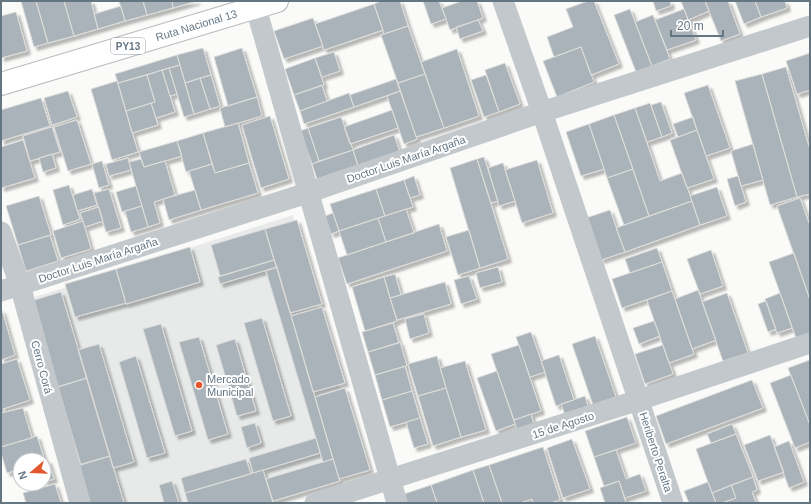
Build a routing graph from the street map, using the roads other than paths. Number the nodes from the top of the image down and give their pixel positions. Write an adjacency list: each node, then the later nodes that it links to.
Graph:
1 (277, 1): 3 (highway, Ruta Nacional 13 / PY13)
2 (503, 1): 6 (street, Heriberto Peralta)
3 (255, 4): 5 (highway, Ruta Nacional 13 / PY13); 7 (street)
4 (810, 26): 6 (street, Doctor Luis María Argaña)
5 (1, 84)
6 (542, 112): 7 (street, Doctor Luis María Argaña); 11 (street, Heriberto Peralta)
7 (308, 193): 9 (street, Doctor Luis María Argaña); 12 (street)
8 (1, 232): 9 (street, Cerro Corá)
9 (10, 288): 13 (street, Cerro Corá)
10 (810, 343): 11 (street, 15 de Agosto)
11 (639, 400): 12 (street, 15 de Agosto); 16 (street, Heriberto Peralta)
12 (390, 480): 14 (street, 15 de Agosto); 15 (street)
13 (80, 503)
14 (315, 503)
15 (397, 503)
16 (673, 503)

